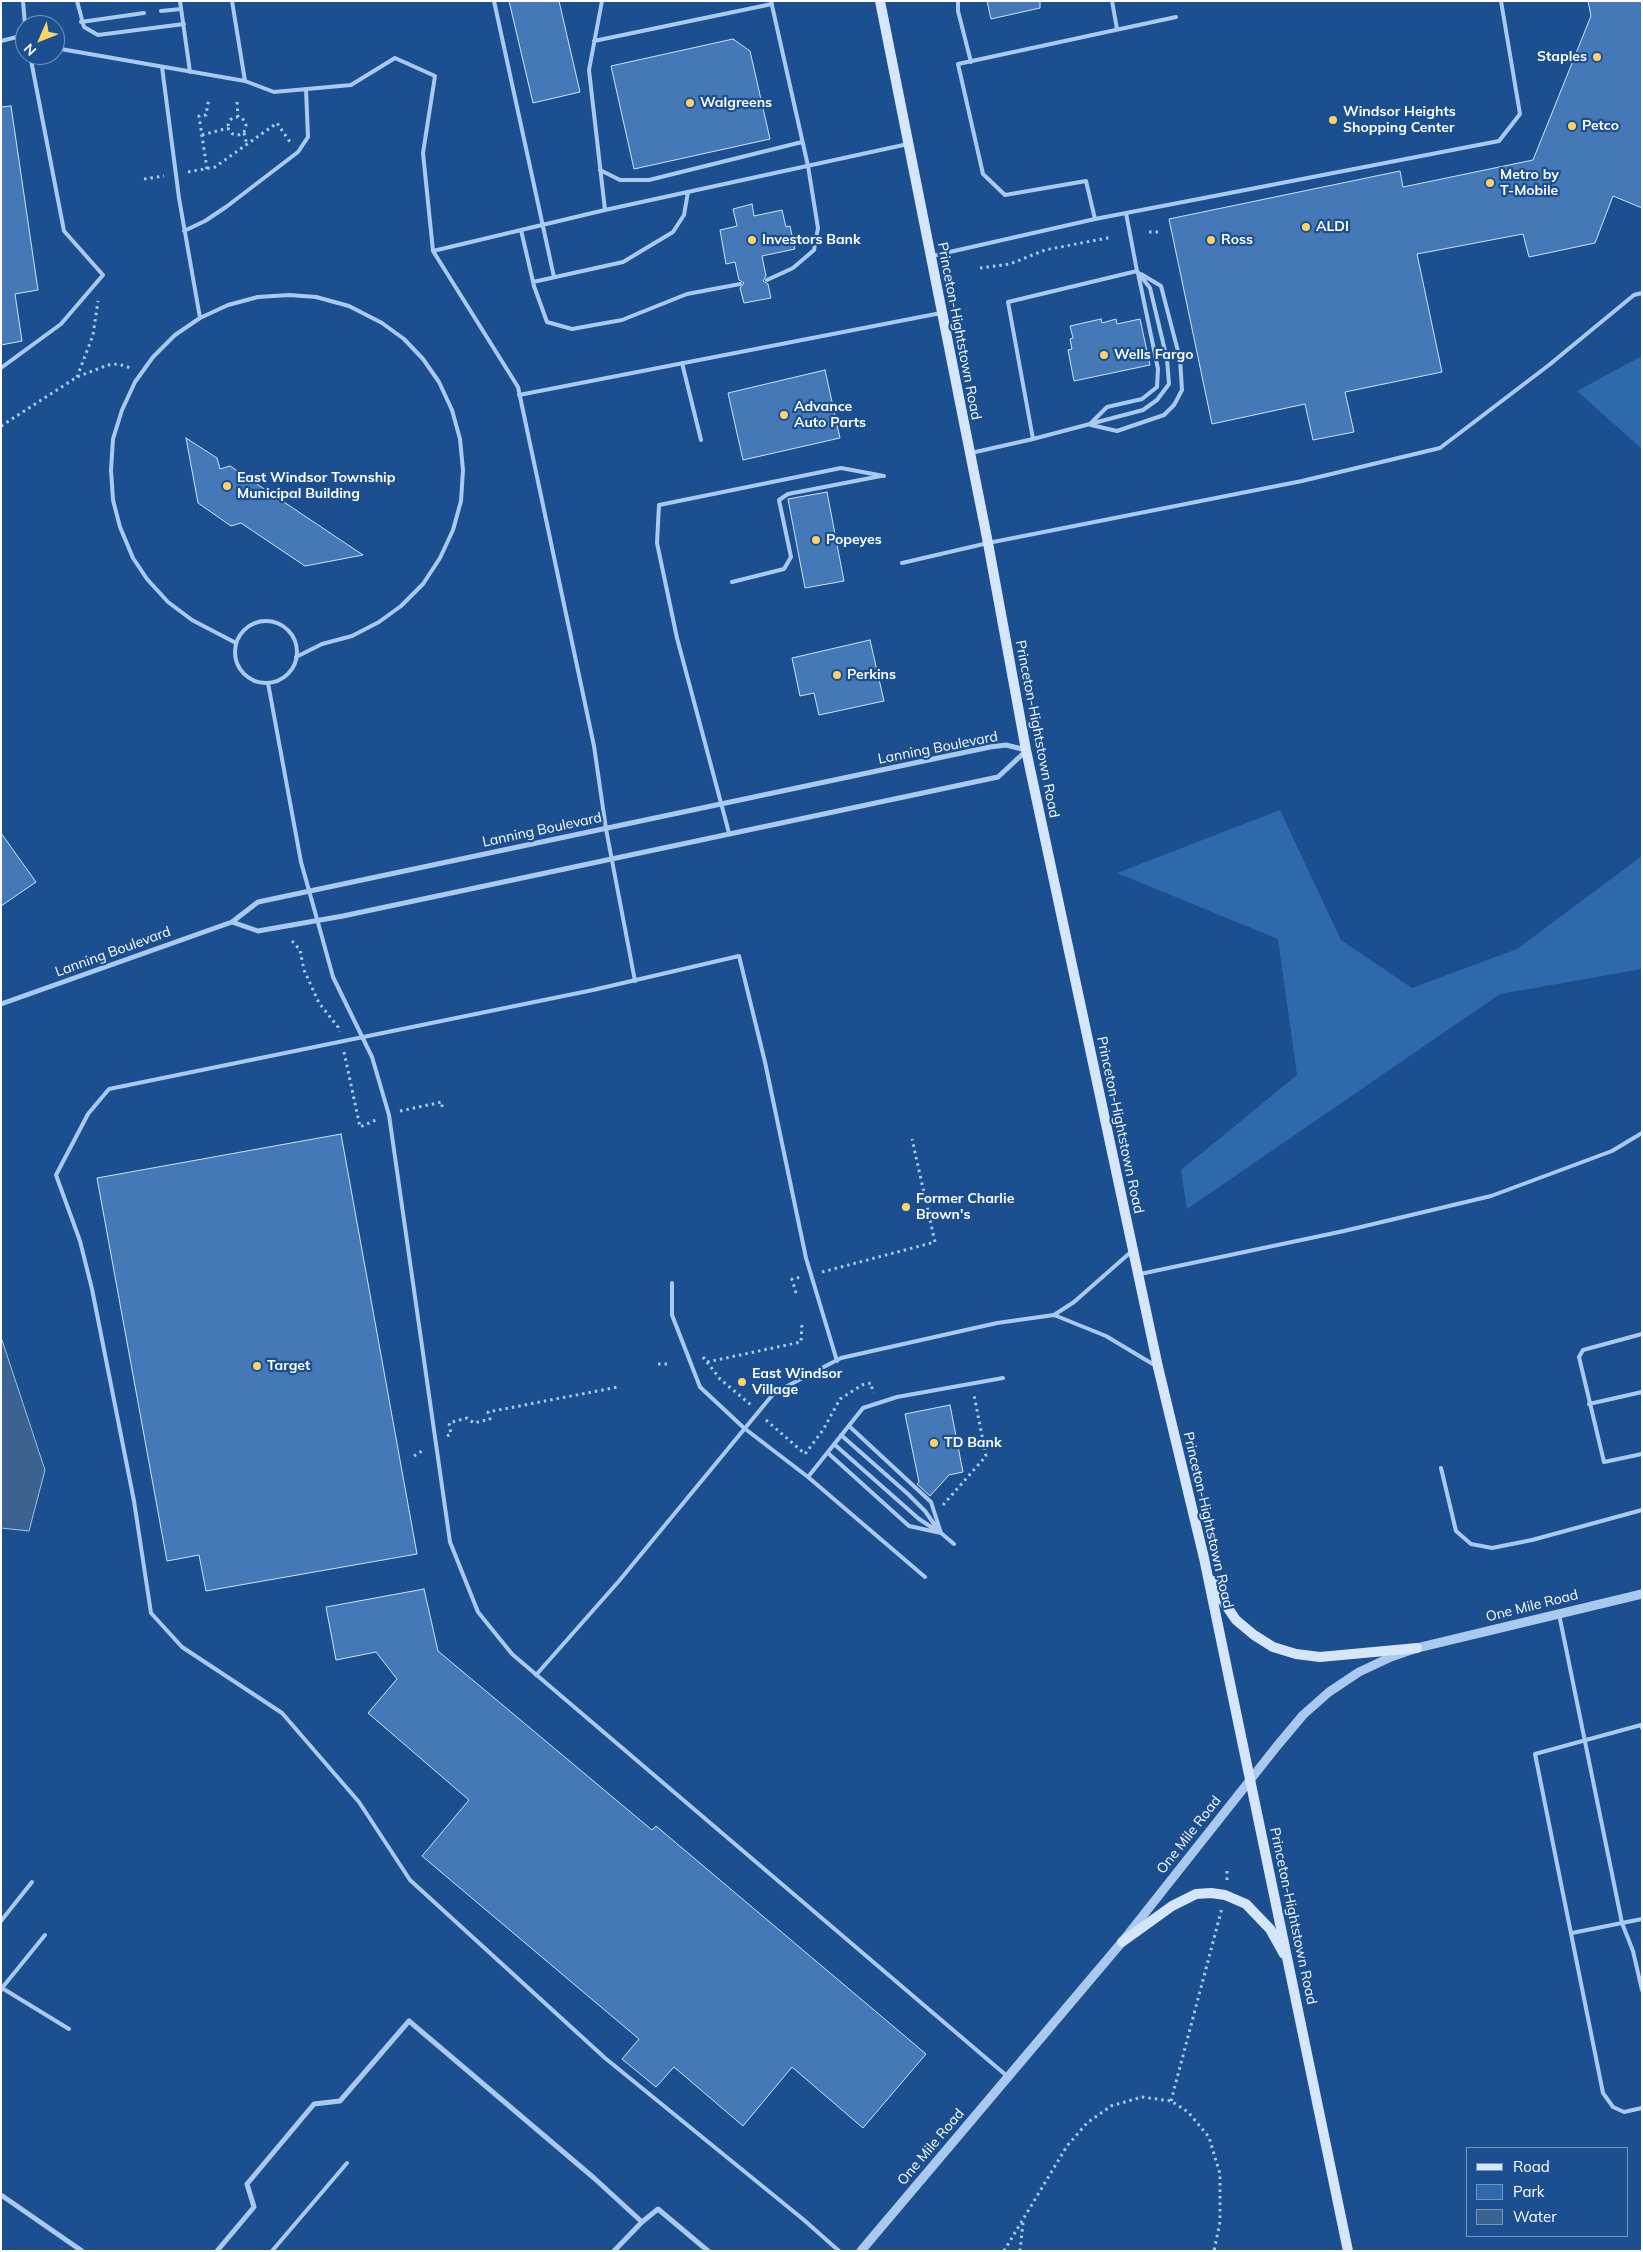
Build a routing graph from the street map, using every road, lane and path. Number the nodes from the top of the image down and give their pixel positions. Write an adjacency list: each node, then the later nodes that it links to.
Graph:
1 (23, 1): 15 (lane)
2 (78, 1): 17 (lane)
3 (180, 1): 12 (lane)
4 (232, 1): 28 (lane)
5 (494, 1): 49 (lane)
6 (602, 1): 22 (lane)
7 (880, 1): 38 (main road, Princeton-Hightstown Road)
8 (958, 1): 24 (lane)
9 (1112, 1): 19 (lane)
10 (1500, 1): 47 (lane)
11 (771, 3): 22 (lane); 36 (lane)
12 (181, 9): 13 (lane); 18 (lane)
13 (161, 10)
14 (144, 13): 17 (lane)
15 (24, 15)
16 (1176, 18): 19 (lane)
17 (81, 22): 18 (lane)
18 (184, 24): 27 (lane)
19 (1118, 29): 24 (lane)
20 (15, 38): 21 (lane)
21 (1, 41)
22 (594, 41): 42 (lane)
23 (65, 50): 26 (lane)
24 (971, 62): 48 (lane)
25 (32, 65): 59 (lane)
26 (162, 67): 27 (lane); 43 (lane)
27 (190, 72): 28 (lane)
28 (245, 81): 29 (lane)
29 (306, 89): 39 (lane); 55 (lane)
30 (209, 98): 35 (path)
31 (238, 102): 32 (path)
32 (238, 117): 33 (path); 34 (path)
33 (228, 128): 34 (path); 35 (path)
34 (244, 132): 37 (path)
35 (202, 135): 41 (path)
36 (802, 142): 40 (lane); 42 (lane)
37 (247, 144): 39 (path); 41 (path)
38 (908, 144): 40 (lane); 56 (main road, Princeton-Hightstown Road)
39 (298, 152): 50 (lane)
40 (808, 166): 45 (lane); 61 (lane)
41 (207, 168): 43 (path)
42 (600, 170): 46 (lane)
43 (176, 174): 44 (path); 50 (lane)
44 (144, 179)
45 (688, 192): 46 (lane); 60 (lane)
46 (605, 210): 49 (lane)
47 (1126, 213): 48 (lane); 58 (lane)
48 (1095, 219): 56 (lane)
49 (544, 224): 51 (lane); 60 (lane)
50 (184, 230): 66 (lane)
51 (521, 230): 55 (lane); 62 (lane)
52 (1149, 232): 53 (path)
53 (1159, 232)
54 (1112, 237): 57 (path)
55 (433, 251): 71 (lane)
56 (930, 256): 65 (main road, Princeton-Hightstown Road)
57 (980, 268)
58 (1137, 271): 72 (lane); 72 (lane); 72 (lane); 74 (lane)
59 (103, 275): 68 (lane); 70 (path)
60 (554, 278): 62 (lane)
61 (767, 280)
62 (533, 282): 63 (lane)
63 (740, 284)
64 (1642, 293): 77 (lane)
65 (941, 313): 67 (lane); 76 (main road, Princeton-Hightstown Road)
66 (200, 318): 69 (lane); 81 (lane)
67 (682, 363): 71 (lane); 75 (lane)
68 (1, 368)
69 (140, 374): 70 (path); 80 (lane)
70 (77, 377): 73 (path)
71 (520, 396): 85 (lane)
72 (1090, 424): 74 (lane)
73 (1, 426)
74 (1034, 439): 76 (lane)
75 (701, 440)
76 (969, 454): 77 (main road, Princeton-Hightstown Road)
77 (988, 543): 78 (lane); 83 (main road, Princeton-Hightstown Road)
78 (902, 563)
79 (732, 582): 84 (lane)
80 (236, 643): 81 (lane); 82 (lane)
81 (296, 657): 82 (lane)
82 (268, 683): 88 (lane)
83 (1026, 750): 84 (street, Lanning Boulevard); 86 (street); 99 (main road, Princeton-Hightstown Road)
84 (723, 803): 85 (street, Lanning Boulevard); 86 (lane)
85 (606, 829): 87 (lane); 88 (street, Lanning Boulevard)
86 (729, 833): 87 (street)
87 (611, 857): 89 (street); 91 (lane)
88 (309, 890): 89 (lane); 90 (street, Lanning Boulevard)
89 (317, 919): 90 (street); 93 (lane)
90 (232, 922): 92 (street, Lanning Boulevard)
91 (635, 980): 93 (lane); 100 (lane)
92 (1, 1004)
93 (362, 1037): 95 (lane); 168 (lane)
94 (442, 1109): 95 (path)
95 (389, 1115): 96 (path); 123 (lane)
96 (360, 1127)
97 (1642, 1133): 101 (lane)
98 (912, 1139): 100 (path)
99 (1132, 1250): 101 (main road, Princeton-Hightstown Road); 104 (lane)
100 (811, 1274): 103 (path); 108 (lane)
101 (1138, 1275): 112 (main road, Princeton-Hightstown Road)
102 (672, 1283): 121 (lane)
103 (796, 1294)
104 (1054, 1315): 108 (lane); 112 (lane)
105 (802, 1323): 109 (path)
106 (1642, 1334): 118 (lane)
107 (701, 1354): 109 (path)
108 (836, 1361): 119 (lane)
109 (707, 1362): 119 (path)
110 (658, 1364): 111 (path)
111 (670, 1364)
112 (1158, 1367): 134 (main road, Princeton-Hightstown Road)
113 (1003, 1378): 117 (lane)
114 (618, 1387): 123 (path)
115 (1642, 1392): 118 (lane)
116 (964, 1397): 131 (path)
117 (876, 1403): 119 (path); 120 (lane)
118 (1590, 1404): 126 (lane)
119 (758, 1412): 121 (lane)
120 (849, 1426): 122 (lane); 131 (lane)
121 (744, 1428): 129 (lane); 139 (lane)
122 (841, 1435): 124 (lane); 132 (lane)
123 (436, 1443): 127 (path); 139 (lane)
124 (834, 1444): 125 (lane); 132 (lane)
125 (828, 1453): 129 (lane); 132 (lane)
126 (1642, 1454)
127 (414, 1456)
128 (1441, 1468): 130 (lane)
129 (808, 1477): 135 (lane)
130 (1642, 1510)
131 (935, 1514): 132 (lane)
132 (941, 1534): 133 (lane)
133 (954, 1544)
134 (1204, 1558): 138 (main road); 142 (main road, Princeton-Hightstown Road)
135 (925, 1577)
136 (1642, 1594): 137 (street, One Mile Road)
137 (1559, 1614): 138 (street, One Mile Road); 141 (lane)
138 (1417, 1648): 142 (street, One Mile Road)
139 (536, 1675): 156 (lane)
140 (1642, 1728): 141 (lane)
141 (1586, 1739): 148 (lane); 149 (lane)
142 (1250, 1781): 151 (street, One Mile Road); 152 (main road, Princeton-Hightstown Road)
143 (1227, 1870): 145 (path)
144 (32, 1882): 147 (lane)
145 (1225, 1895): 151 (main road); 152 (main road); 157 (path)
146 (1642, 1919): 148 (lane)
147 (1, 1921)
148 (1622, 1923): 149 (lane); 154 (lane)
149 (1572, 1933): 158 (lane)
150 (45, 1935): 153 (lane)
151 (1122, 1942): 156 (street, One Mile Road)
152 (1289, 1962): 173 (main road, Princeton-Hightstown Road)
153 (2, 1989): 155 (lane)
154 (1642, 1990)
155 (69, 2029)
156 (1008, 2077): 169 (street, One Mile Road)
157 (1171, 2101): 161 (path); 172 (path)
158 (1642, 2108)
159 (347, 2164): 165 (lane)
160 (1, 2195): 163 (street)
161 (1023, 2220): 170 (path); 171 (path)
162 (642, 2222): 164 (street); 166 (street); 167 (street)
163 (82, 2251)
164 (217, 2251)
165 (272, 2251)
166 (614, 2251)
167 (708, 2251)
168 (839, 2251)
169 (861, 2251)
170 (1004, 2251)
171 (1020, 2251)
172 (1214, 2251)
173 (1348, 2251)

